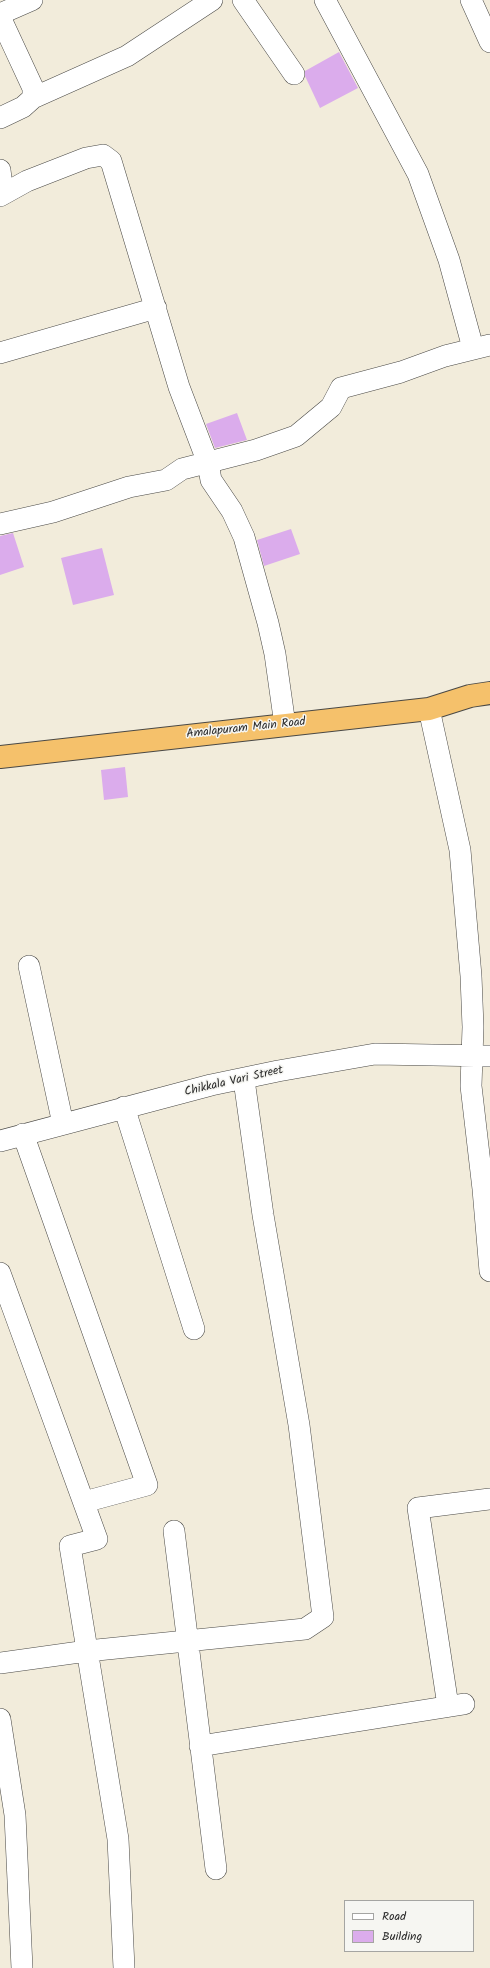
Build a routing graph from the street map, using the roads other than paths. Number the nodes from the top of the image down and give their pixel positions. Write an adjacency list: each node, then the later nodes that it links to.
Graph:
1 (32, 0): 6 (street)
2 (212, 0): 9 (street)
3 (243, 0): 8 (street)
4 (325, 0): 14 (street)
5 (471, 0): 7 (street)
6 (0, 16): 9 (street)
7 (490, 42)
8 (294, 74)
9 (33, 98): 10 (street)
10 (0, 118)
11 (0, 170): 12 (street)
12 (2, 195): 13 (street)
13 (156, 308): 15 (street); 16 (street)
14 (481, 347): 16 (street)
15 (0, 353)
16 (208, 463): 17 (street); 20 (street)
17 (0, 524)
18 (490, 693): 19 (highway, Amalapuram Main Road)
19 (429, 709): 20 (highway, Amalapuram Main Road); 23 (street)
20 (284, 725): 21 (highway, Amalapuram Main Road)
21 (0, 757)
22 (30, 966): 26 (street)
23 (481, 1055): 24 (street, Chikkala Vari Street); 29 (street)
24 (244, 1080): 25 (street, Chikkala Vari Street); 35 (street)
25 (124, 1107): 26 (street, Chikkala Vari Street); 31 (street)
26 (63, 1124): 27 (street, Chikkala Vari Street)
27 (23, 1134): 28 (street, Chikkala Vari Street); 33 (street)
28 (0, 1141)
29 (490, 1271)
30 (0, 1273): 33 (street)
31 (194, 1329)
32 (490, 1499): 39 (street)
33 (84, 1502): 36 (street)
34 (174, 1531): 35 (street)
35 (187, 1641): 36 (street); 39 (street)
36 (87, 1651): 37 (street); 42 (street)
37 (0, 1663)
38 (0, 1719): 41 (street)
39 (200, 1746): 40 (street)
40 (216, 1869)
41 (22, 1968)
42 (124, 1968)

